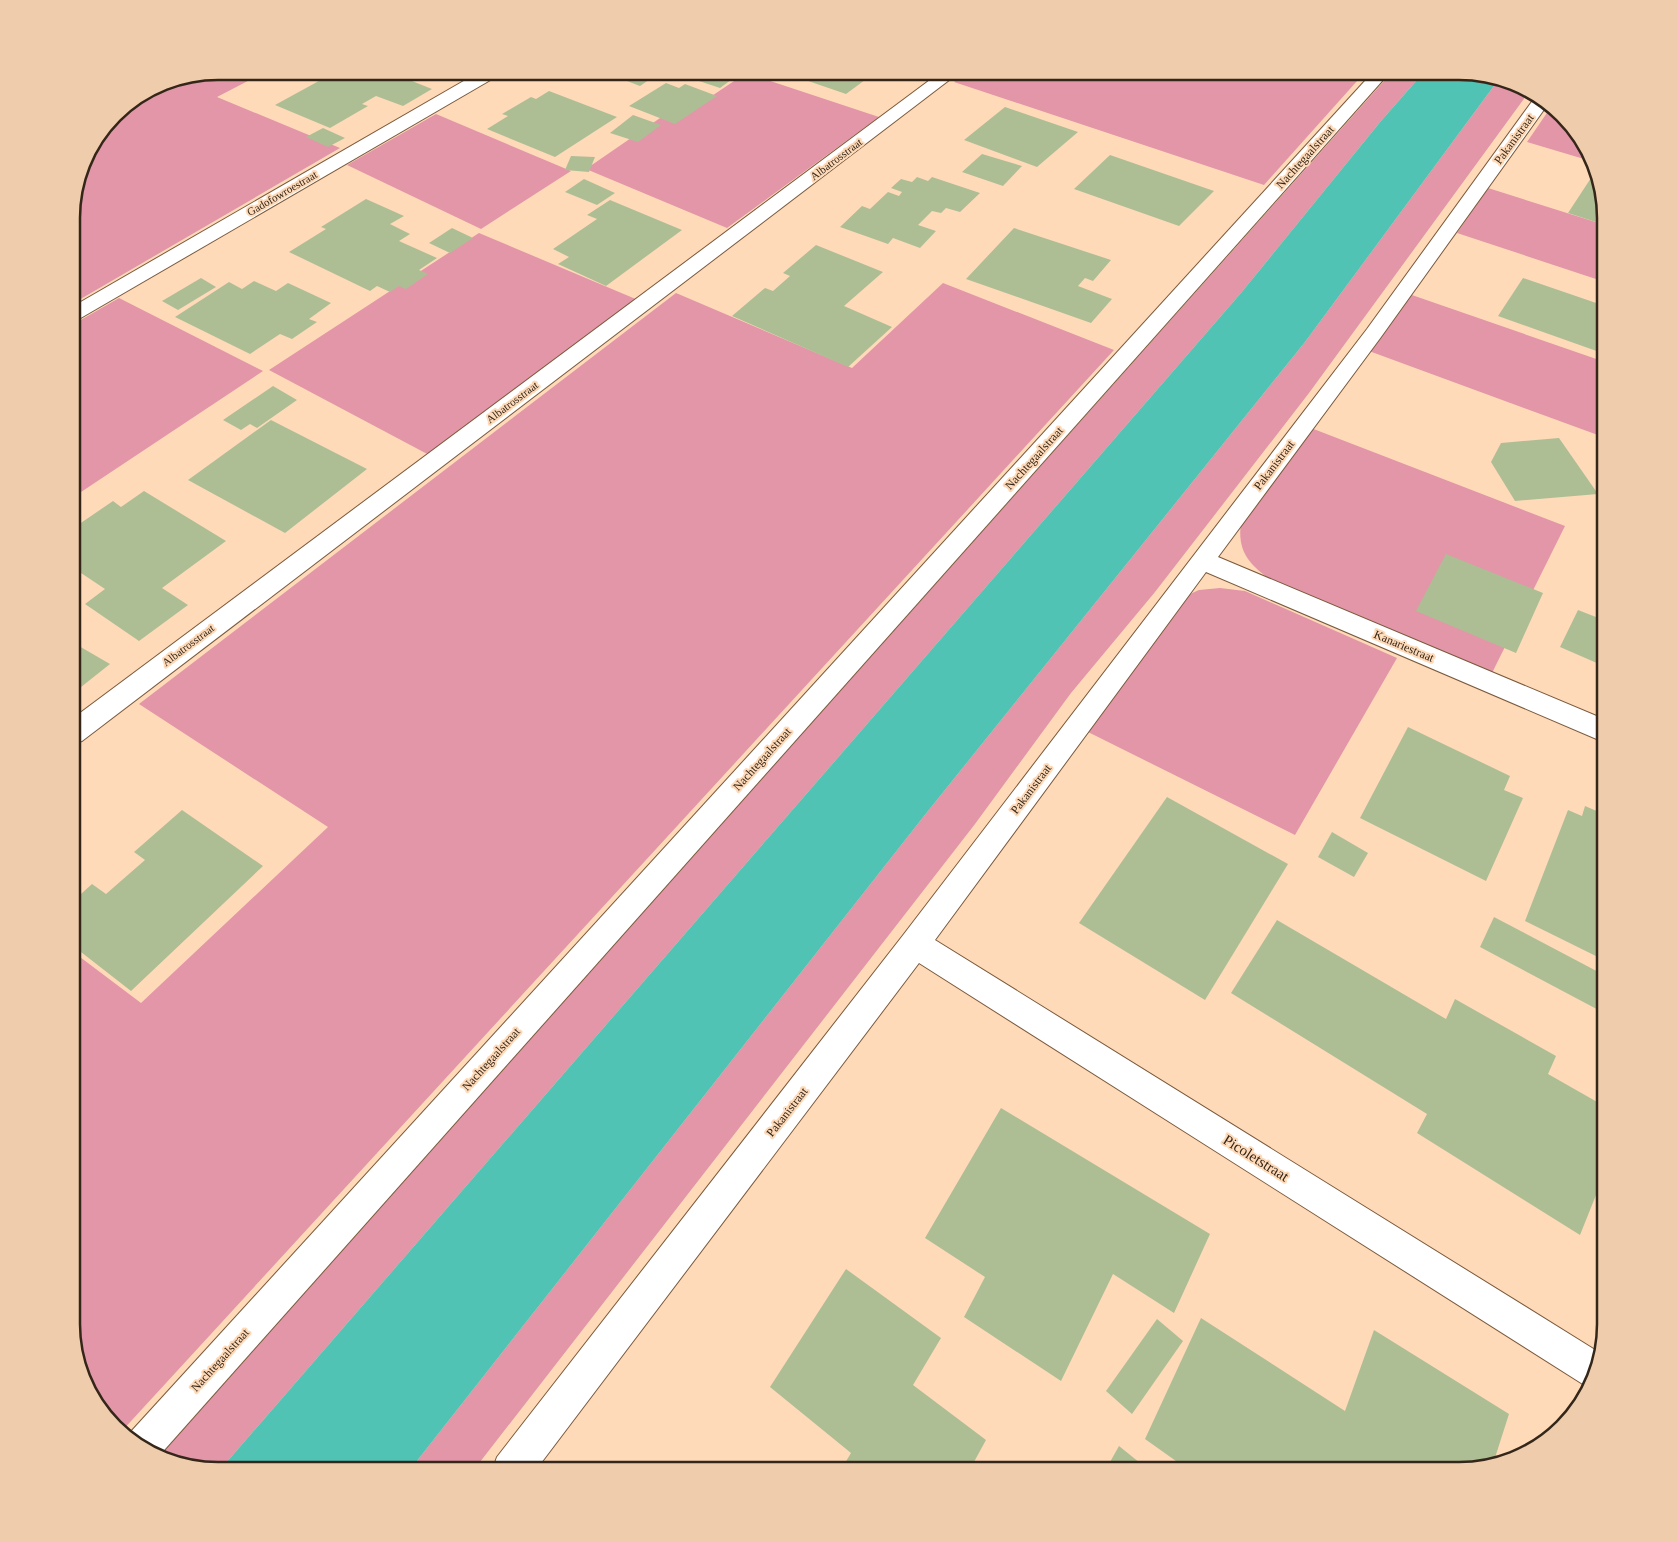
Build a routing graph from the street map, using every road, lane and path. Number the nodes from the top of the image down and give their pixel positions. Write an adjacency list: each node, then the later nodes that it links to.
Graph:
1 (477, 80): 5 (street, Gadofowroestraat)
2 (941, 80): 7 (street, Albatrosstraat)
3 (1375, 80): 11 (street, Nachtegaalstraat)
4 (1538, 105): 6 (street, Pakanistraat)
5 (80, 310)
6 (1202, 560): 8 (street, Kanariestraat); 9 (street, Pakanistraat)
7 (80, 727)
8 (1597, 728)
9 (916, 944): 10 (street, Picoletstraat); 12 (street, Pakanistraat)
10 (1590, 1368)
11 (146, 1442)
12 (518, 1462)

